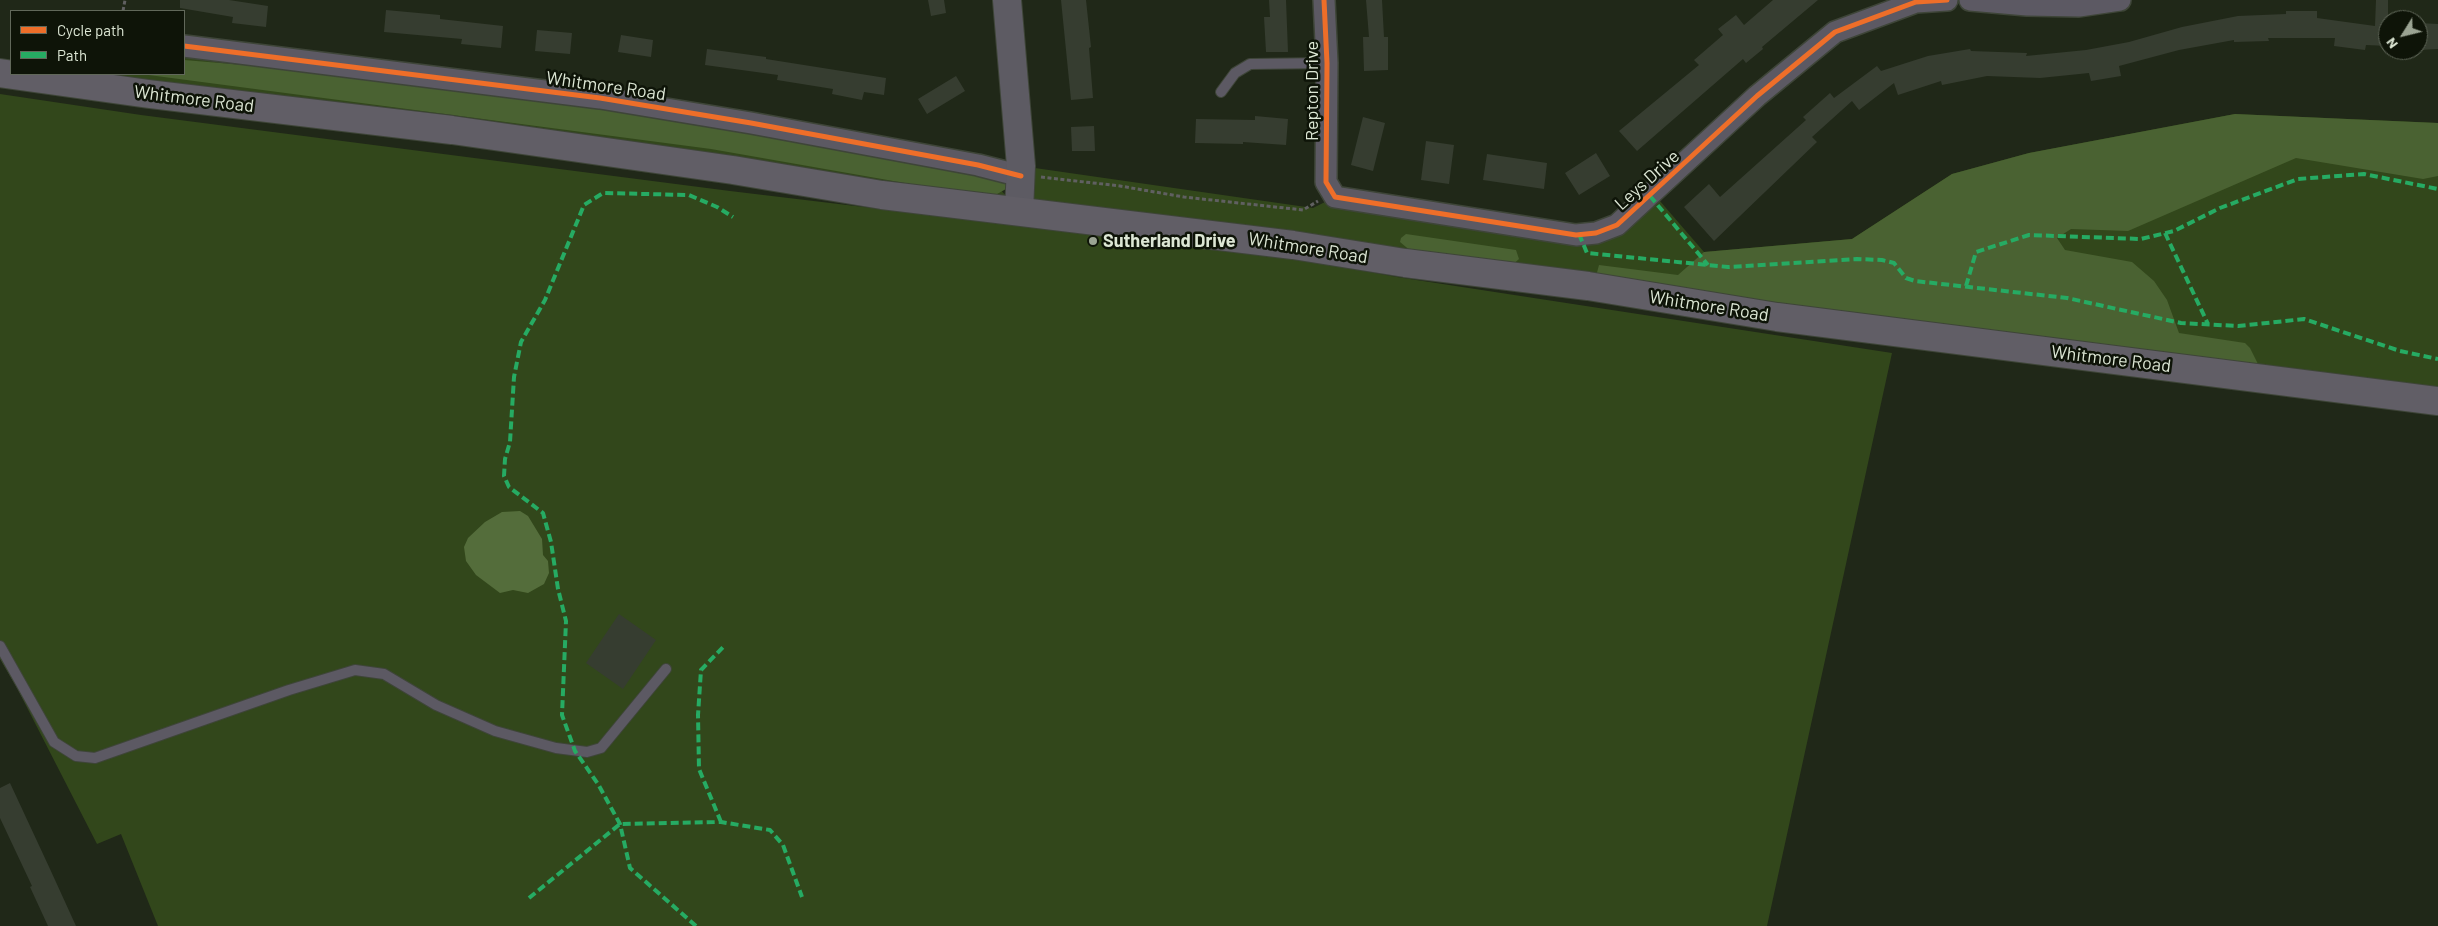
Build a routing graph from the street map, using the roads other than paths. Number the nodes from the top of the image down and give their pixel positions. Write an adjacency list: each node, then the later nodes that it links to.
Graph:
1 (1007, 0): 12 (street)
2 (1324, 0): 8 (street, Repton Drive)
3 (1947, 0): 6 (street, Leys Drive)
4 (1970, 0): 5 (street)
5 (2120, 0)
6 (1915, 1): 13 (street, Leys Drive)
7 (185, 46): 12 (street, Whitmore Road)
8 (1327, 63): 11 (lane); 13 (street, Repton Drive)
9 (31, 75): 10 (highway, Whitmore Road)
10 (93, 79): 14 (highway, Whitmore Road)
11 (1221, 92)
12 (1021, 176): 14 (street)
13 (1329, 187)
14 (1019, 210): 15 (highway, Whitmore Road)
15 (2438, 401)
16 (0, 646): 17 (lane)
17 (666, 669)

